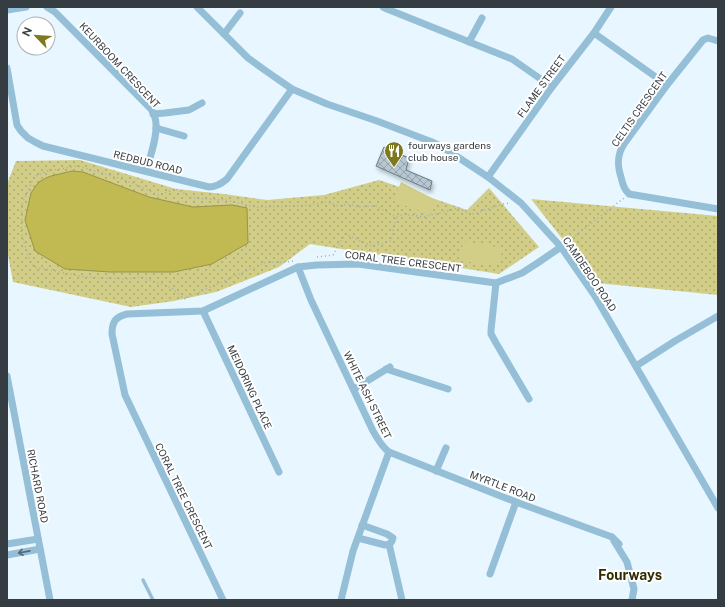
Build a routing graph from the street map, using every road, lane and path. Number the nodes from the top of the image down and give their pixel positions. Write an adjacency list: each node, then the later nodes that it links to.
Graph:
1 (26, 7): 6 (street)
2 (47, 7): 18 (street, KEURBOOM CRESCENT)
3 (197, 7): 10 (street, CAMDEBOO ROAD)
4 (383, 7): 11 (street)
5 (611, 7): 9 (street, FLAME STREET)
6 (7, 10)
7 (240, 13): 10 (street)
8 (482, 18): 11 (street)
9 (594, 33): 14 (street); 15 (street, FLAME STREET)
10 (224, 34): 16 (street, CAMDEBOO ROAD)
11 (469, 42): 15 (street)
12 (718, 42): 14 (street, CELTIS CRESCENT)
13 (7, 68): 21 (street, REDBUD ROAD)
14 (667, 85): 23 (street, CELTIS CRESCENT)
15 (552, 87): 22 (street, FLAME STREET)
16 (292, 89): 21 (street, REDBUD ROAD); 22 (street, CAMDEBOO ROAD)
17 (202, 103): 18 (street)
18 (154, 114): 19 (street, KEURBOOM CRESCENT)
19 (156, 128): 20 (street); 21 (street, KEURBOOM CRESCENT)
20 (184, 136)
21 (146, 172)
22 (488, 177): 24 (street, CAMDEBOO ROAD)
23 (629, 194): 25 (street); 27 (path)
24 (521, 203): 26 (path); 27 (street, CAMDEBOO ROAD)
25 (718, 209)
26 (396, 217): 28 (path); 29 (path)
27 (561, 247): 30 (street, CORAL TREE CRESCENT); 33 (street, CAMDEBOO ROAD)
28 (317, 257)
29 (296, 264): 30 (street, CORAL TREE CRESCENT); 31 (street, CORAL TREE CRESCENT); 35 (street, WHITE ASH STREET)
30 (496, 283): 37 (street)
31 (202, 311): 41 (street, MEIDORING PLACE); 55 (street, CORAL TREE CRESCENT)
32 (718, 316): 33 (street)
33 (636, 366): 43 (street, CAMDEBOO ROAD)
34 (7, 376): 46 (street, RICHARD ROAD)
35 (354, 389): 36 (street); 39 (street, WHITE ASH STREET)
36 (448, 389)
37 (529, 399)
38 (446, 448): 40 (street)
39 (389, 452): 40 (street, MYRTLE ROAD); 44 (street, WHITE ASH STREET)
40 (436, 471): 42 (street, MYRTLE ROAD)
41 (279, 472)
42 (516, 502): 51 (street); 58 (street, MYRTLE ROAD)
43 (718, 508)
44 (362, 525): 45 (street, WHITE ASH STREET); 48 (street)
45 (358, 538): 48 (street); 56 (street, WHITE ASH STREET)
46 (38, 539): 47 (street); 49 (street, RICHARD ROAD)
47 (7, 544)
48 (390, 544): 57 (street)
49 (40, 549): 50 (street, one-way to 50); 53 (street, RICHARD ROAD)
50 (7, 555)
51 (490, 574)
52 (143, 580): 54 (lane)
53 (50, 600)
54 (153, 600)
55 (223, 600)
56 (341, 600)
57 (402, 600)
58 (632, 600)

